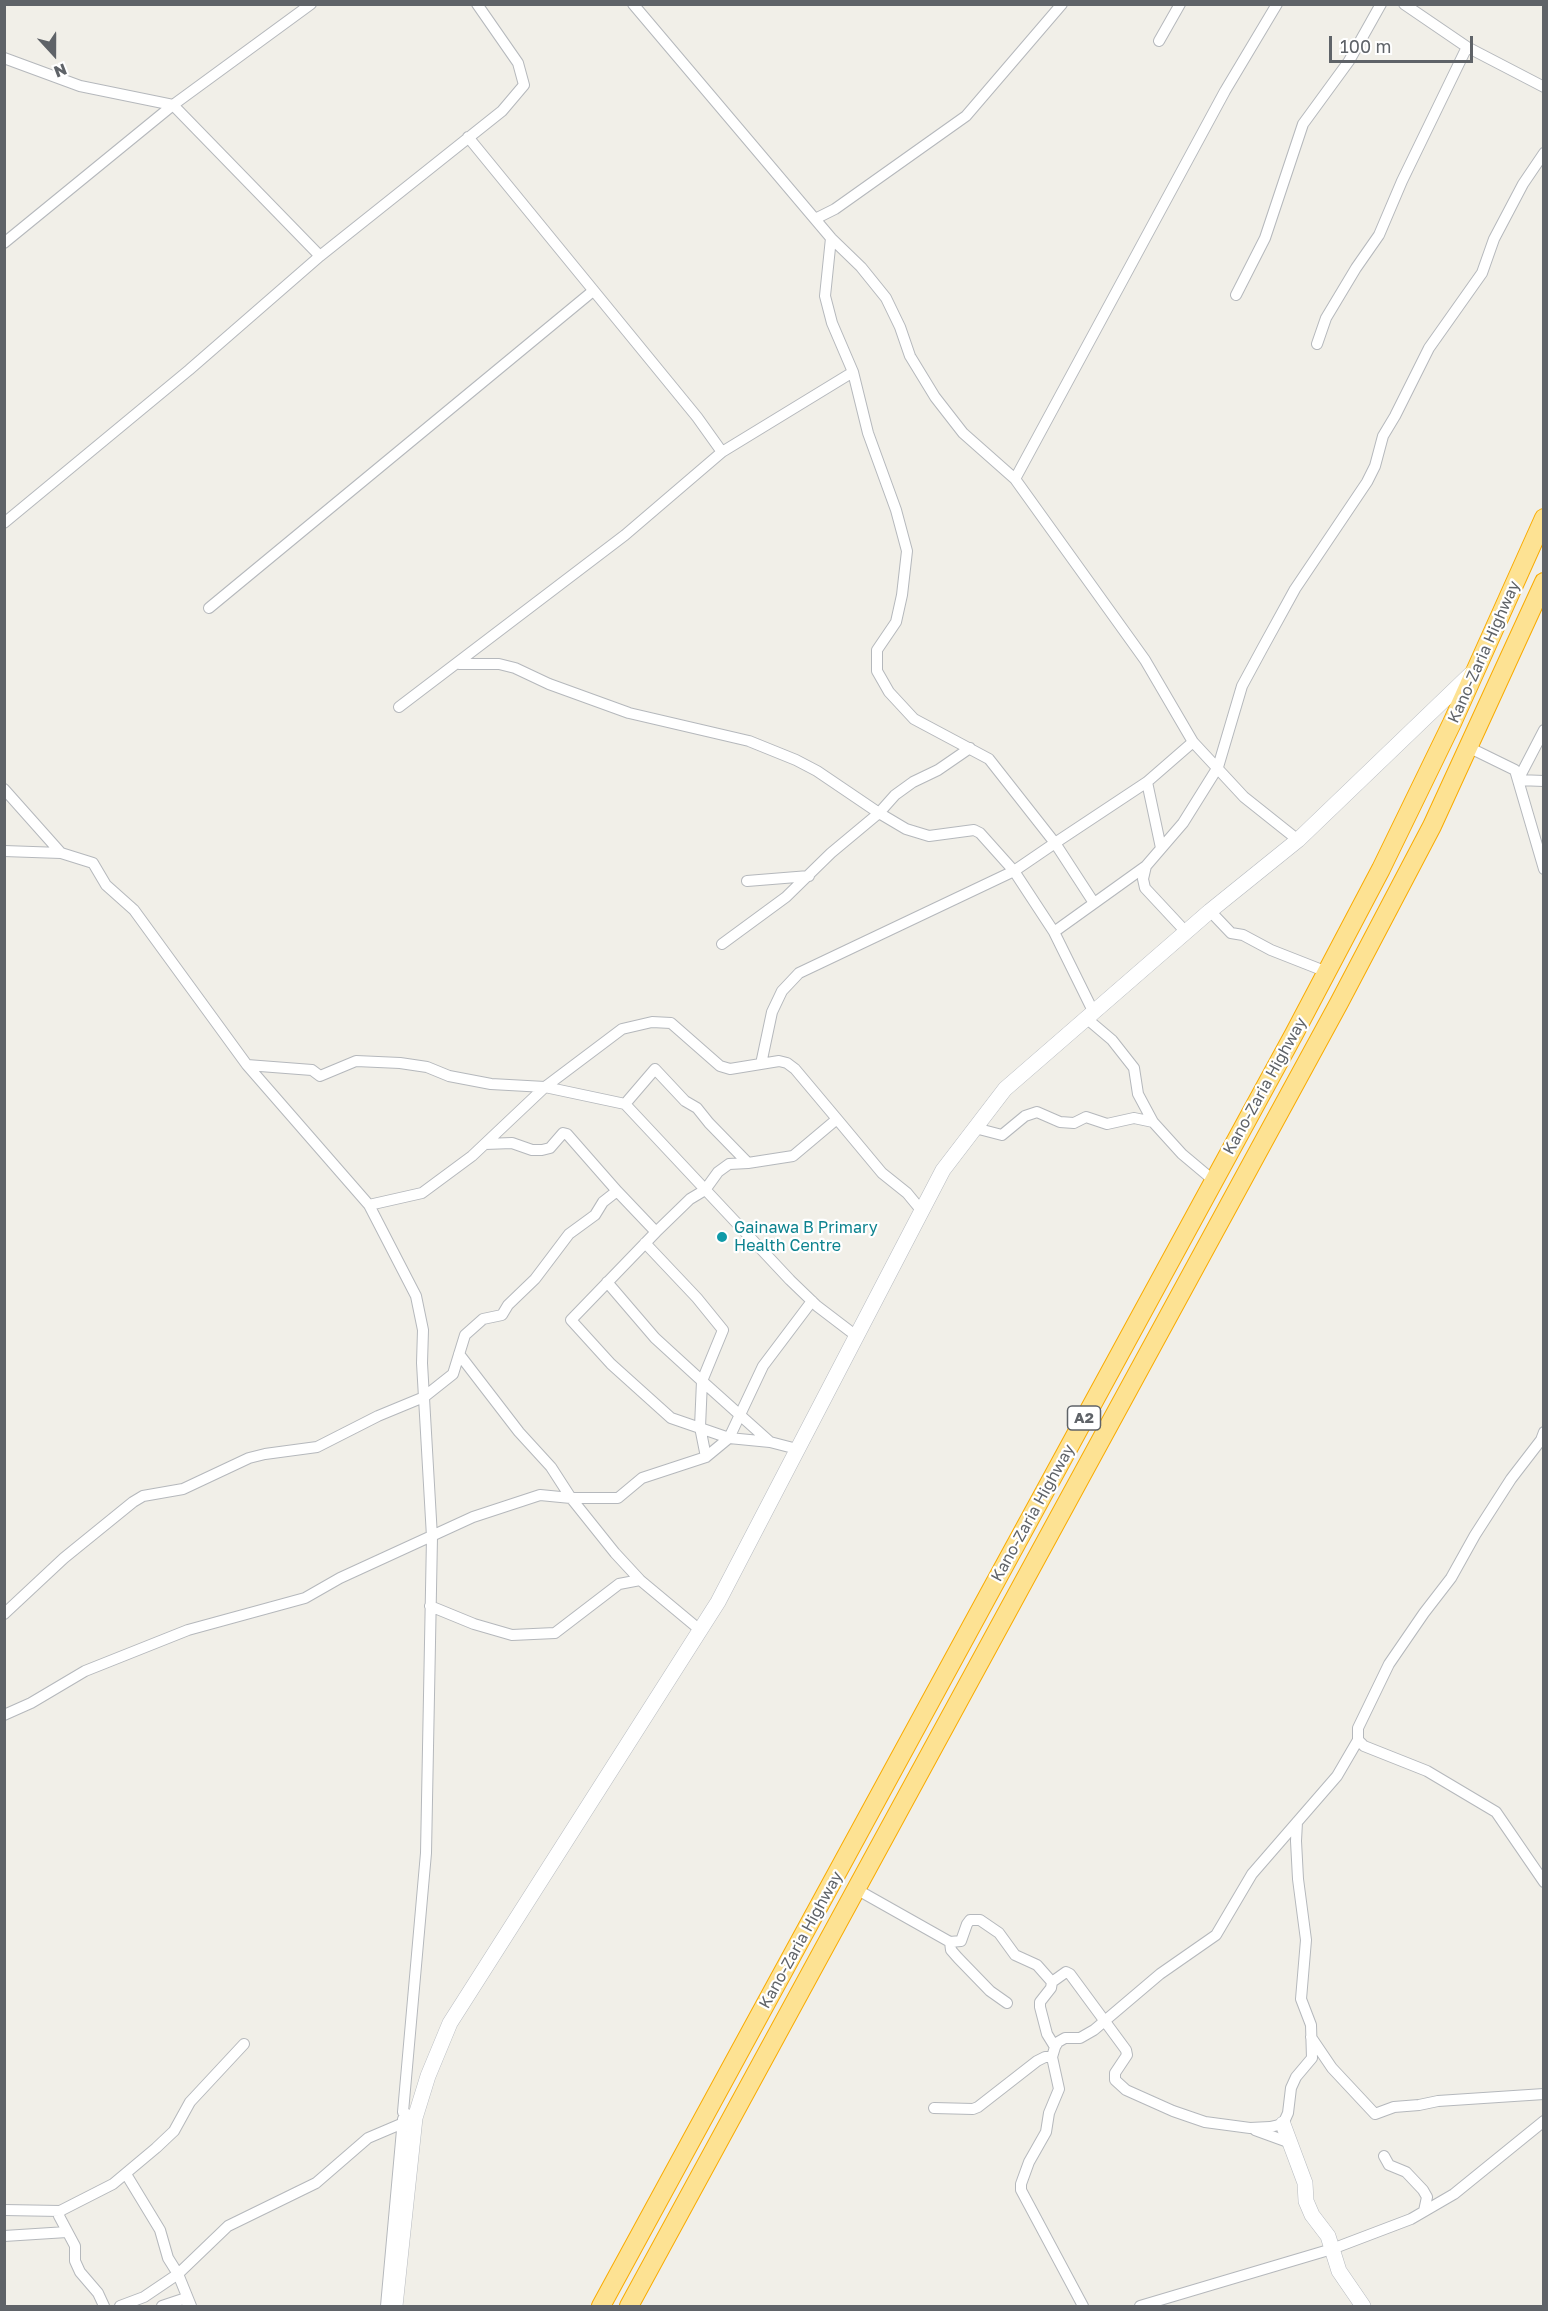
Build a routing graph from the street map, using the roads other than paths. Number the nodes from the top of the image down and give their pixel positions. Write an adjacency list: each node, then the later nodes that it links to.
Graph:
1 (311, 4): 13 (street)
2 (477, 4): 14 (street)
3 (633, 4): 16 (street)
4 (1062, 4): 16 (street)
5 (1180, 4): 9 (street)
6 (1277, 4): 25 (street)
7 (1381, 4): 21 (street)
8 (1404, 4): 10 (street)
9 (1159, 41)
10 (1467, 47): 12 (street); 22 (street)
11 (4, 58): 13 (street)
12 (1544, 87)
13 (174, 105): 18 (street); 19 (street)
14 (468, 137): 19 (street); 20 (street)
15 (1544, 153): 37 (street)
16 (815, 219): 17 (street)
17 (831, 238): 23 (street); 25 (street)
18 (4, 243)
19 (320, 256): 27 (street)
20 (592, 291): 24 (street); 29 (street)
21 (1236, 295)
22 (1317, 344)
23 (853, 372): 24 (street); 36 (street)
24 (722, 452): 30 (street)
25 (1015, 479): 34 (street)
26 (1544, 518): 31 (highway, Kano-Zaria Highway / A2)
27 (4, 523)
28 (1544, 582): 35 (highway, Kano-Zaria Highway / A2)
29 (210, 608)
30 (459, 664): 32 (street); 42 (street)
31 (1474, 671): 43 (street); 58 (highway, Kano-Zaria Highway / A2)
32 (399, 707)
33 (1544, 730): 38 (street)
34 (1193, 742): 37 (street); 40 (street)
35 (1468, 747): 38 (street); 99 (highway, Kano-Zaria Highway / A2)
36 (970, 748): 42 (street); 44 (street)
37 (1218, 767): 43 (street); 45 (street)
38 (1518, 780): 39 (street); 49 (street)
39 (1544, 781)
40 (1147, 782): 44 (street); 45 (street)
41 (4, 789): 47 (street)
42 (879, 813): 50 (street); 51 (street)
43 (1298, 840): 54 (street)
44 (1055, 843): 50 (street); 53 (street)
45 (1161, 848): 48 (street)
46 (4, 851): 47 (street)
47 (60, 853): 61 (street)
48 (1146, 866): 53 (street); 56 (street)
49 (1544, 869)
50 (1014, 871): 55 (street); 60 (street)
51 (809, 876): 52 (street); 57 (street)
52 (747, 881)
53 (1094, 903): 55 (street)
54 (1210, 911): 56 (street); 58 (street)
55 (1054, 932): 59 (street)
56 (1186, 932): 59 (street)
57 (722, 944)
58 (1327, 972): 69 (highway, Kano-Zaria Highway / A2)
59 (1089, 1014): 65 (street); 66 (street)
60 (762, 1064): 62 (street); 64 (street)
61 (247, 1065): 62 (street); 72 (street)
62 (545, 1087): 63 (street); 67 (street)
63 (625, 1104): 68 (street); 70 (street)
64 (837, 1119): 68 (street); 73 (street)
65 (1153, 1122): 66 (street); 69 (street)
66 (975, 1128): 73 (street)
67 (485, 1144): 71 (street); 72 (street)
68 (748, 1163): 70 (street)
69 (1213, 1180): 129 (highway, Kano-Zaria Highway / A2)
70 (705, 1190): 74 (street); 77 (street)
71 (617, 1191): 74 (street); 79 (street)
72 (369, 1205): 81 (street)
73 (921, 1210): 78 (street)
74 (656, 1232): 75 (street)
75 (645, 1244): 76 (street); 80 (street)
76 (607, 1282): 80 (street); 83 (street)
77 (812, 1301): 78 (street); 82 (street)
78 (855, 1335): 87 (street)
79 (459, 1354): 81 (street); 89 (street)
80 (702, 1381): 82 (street); 83 (street)
81 (424, 1397): 90 (street); 93 (street)
82 (740, 1414): 85 (street); 86 (street)
83 (700, 1428): 85 (street); 88 (street)
84 (1544, 1432): 96 (street)
85 (729, 1438): 86 (street); 88 (street)
86 (771, 1442): 87 (street)
87 (796, 1449): 94 (street)
88 (706, 1457): 89 (street)
89 (571, 1498): 90 (street); 91 (street)
90 (432, 1537): 92 (street); 95 (street)
91 (640, 1580): 92 (street); 94 (street)
92 (430, 1606): 109 (street)
93 (4, 1614)
94 (700, 1630): 109 (street)
95 (4, 1715)
96 (1358, 1740): 97 (street); 98 (street)
97 (1298, 1821): 103 (street); 104 (street)
98 (1544, 1882)
99 (856, 1889): 100 (street); 130 (highway, Kano-Zaria Highway / A2)
100 (950, 1942): 101 (street); 102 (street)
101 (1052, 1982): 103 (street); 106 (street)
102 (1007, 2003)
103 (1104, 2022): 106 (street); 112 (street)
104 (1311, 2037): 107 (street); 111 (street)
105 (244, 2044): 115 (street)
106 (1053, 2052): 108 (street); 131 (street)
107 (1544, 2094)
108 (933, 2108)
109 (407, 2118): 122 (street); 127 (street); 128 (street)
110 (1544, 2121): 118 (street)
111 (1283, 2124): 112 (street); 113 (street)
112 (1250, 2128): 113 (street)
113 (1288, 2142): 121 (street)
114 (1384, 2156): 118 (street)
115 (126, 2174): 117 (street); 122 (street)
116 (4, 2210): 117 (street)
117 (60, 2211): 119 (street)
118 (1424, 2211): 121 (street)
119 (67, 2232): 120 (street); 124 (street)
120 (4, 2236)
121 (1332, 2249): 132 (street); 133 (street)
122 (178, 2274): 123 (street); 125 (street)
123 (190, 2305): 126 (street)
124 (104, 2307)
125 (120, 2307)
126 (162, 2307)
127 (386, 2307)
128 (395, 2307)
129 (601, 2307)
130 (629, 2307)
131 (1083, 2307)
132 (1140, 2307)
133 (1363, 2307)

